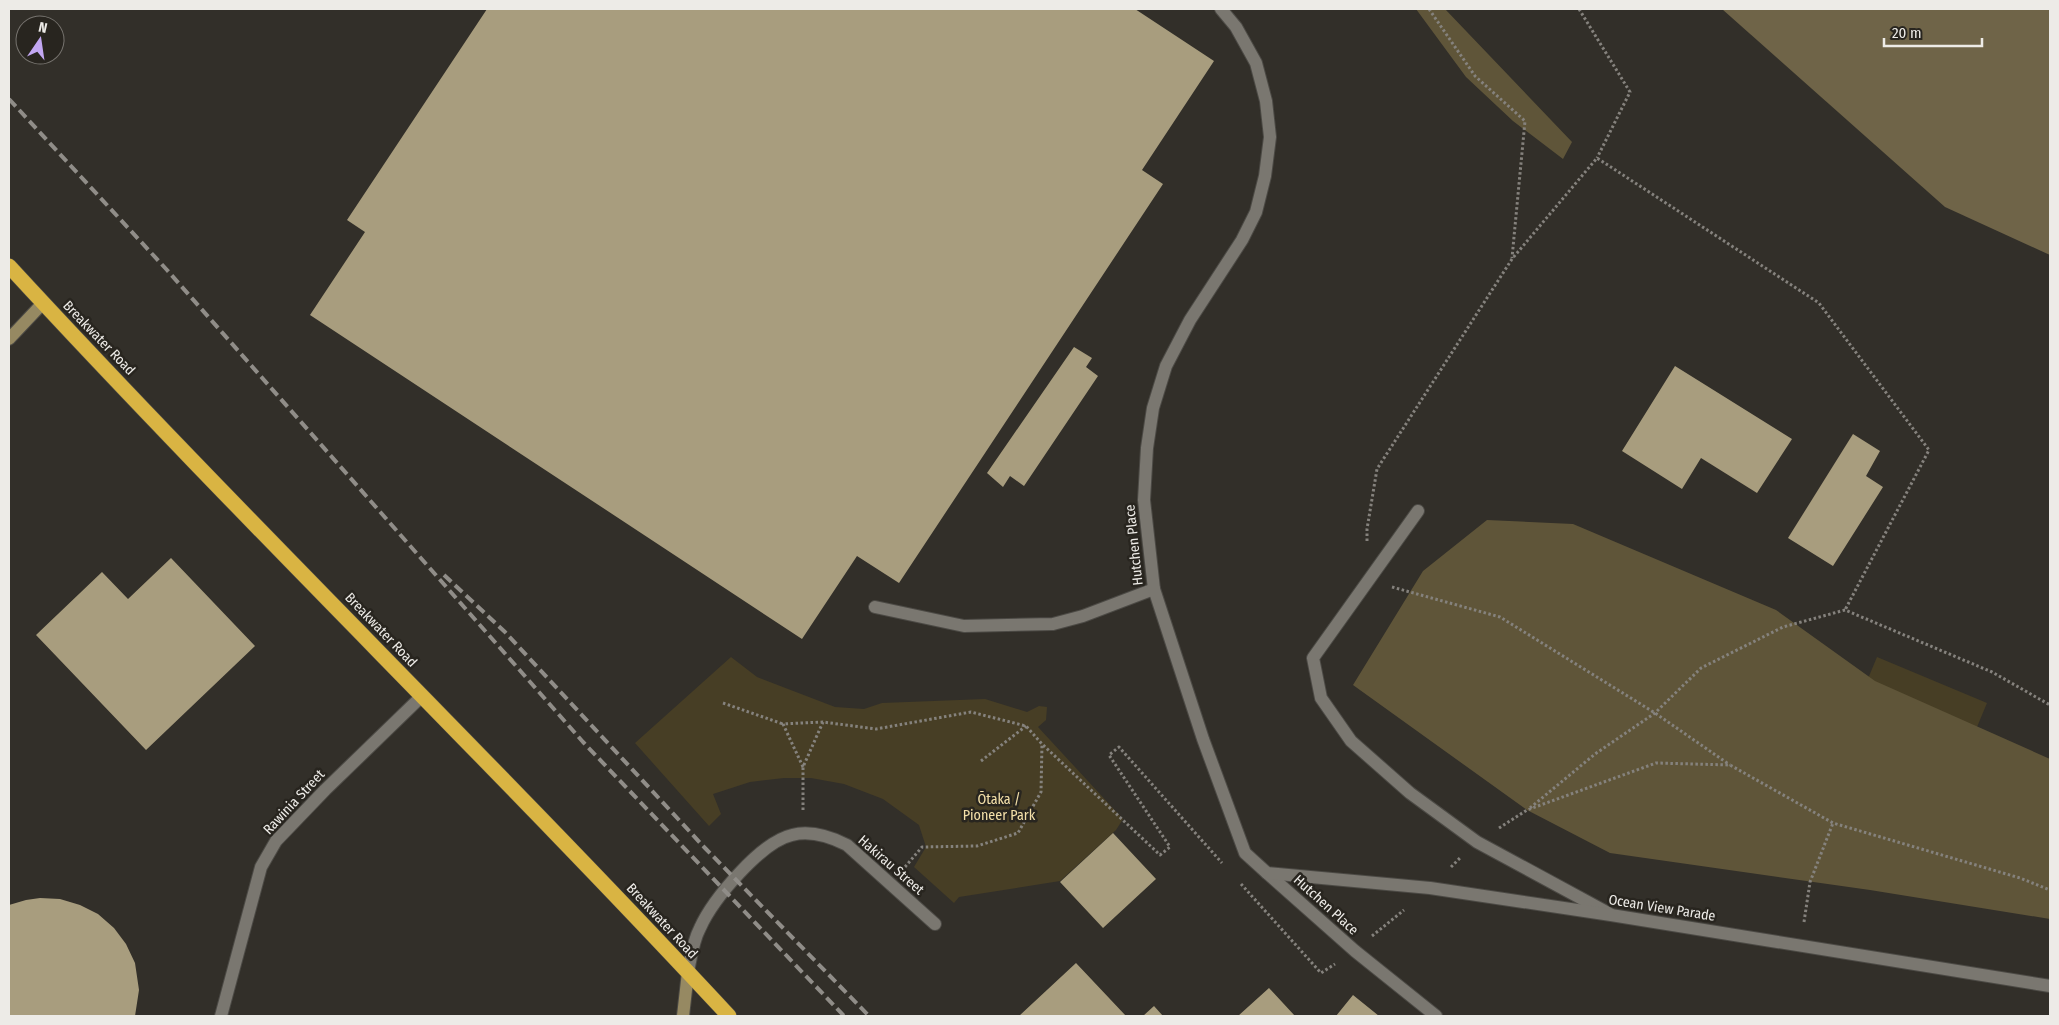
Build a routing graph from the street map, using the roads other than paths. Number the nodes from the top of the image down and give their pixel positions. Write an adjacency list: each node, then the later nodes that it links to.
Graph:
1 (1221, 9): 6 (street, Hutchen Place)
2 (9, 266): 3 (highway, Breakwater Road)
3 (43, 303): 4 (street); 8 (highway, Breakwater Road)
4 (9, 339)
5 (1418, 511): 10 (street)
6 (1154, 589): 7 (street); 9 (street, Hutchen Place)
7 (875, 607)
8 (422, 696): 12 (highway, Breakwater Road); 14 (street, Rawinia Street)
9 (1268, 873): 10 (street, Ocean View Parade); 17 (street, Hutchen Place)
10 (1611, 915): 13 (street, Ocean View Parade)
11 (935, 924): 12 (street, Hakirau Street)
12 (688, 972): 15 (street); 16 (highway, Breakwater Road)
13 (2050, 986)
14 (221, 1016)
15 (682, 1016)
16 (729, 1016)
17 (1436, 1016)

